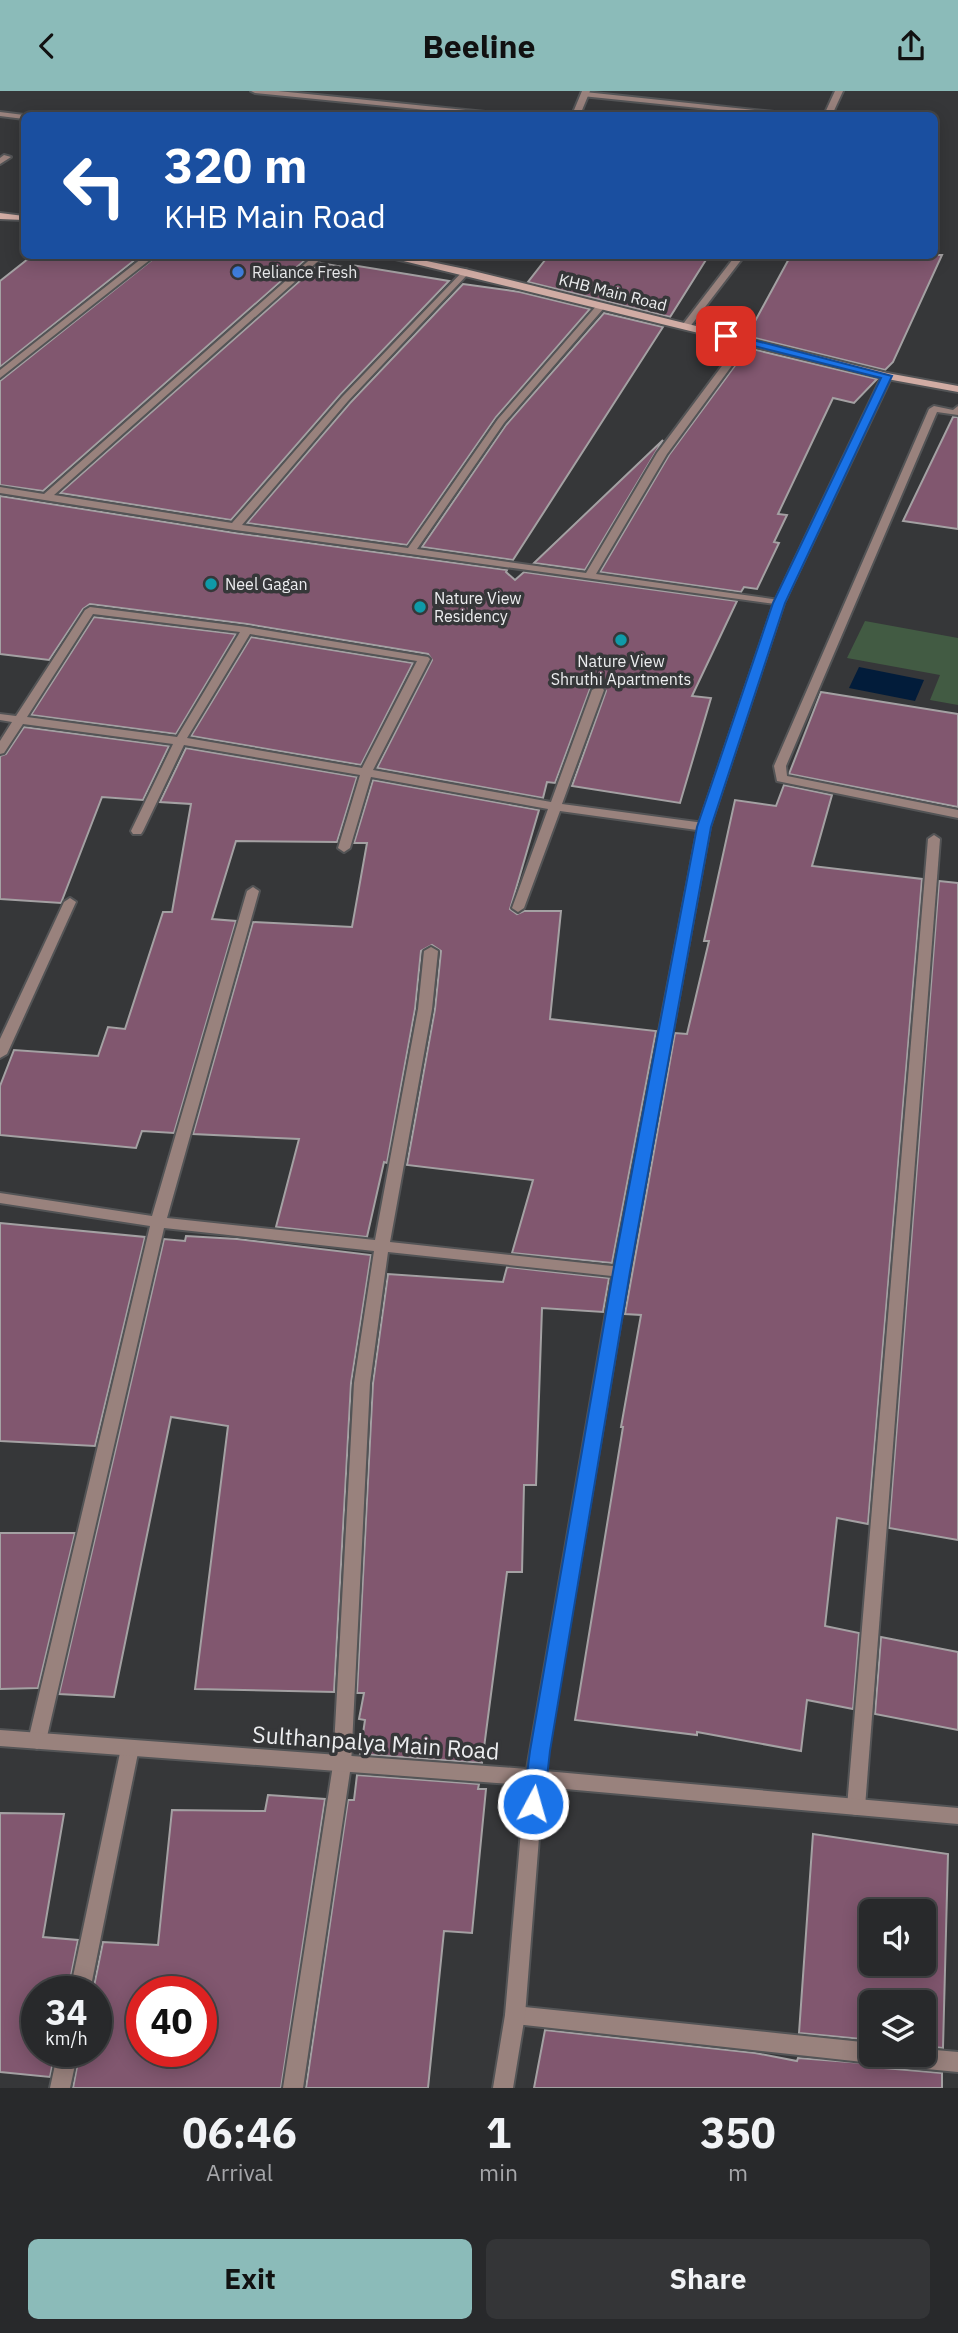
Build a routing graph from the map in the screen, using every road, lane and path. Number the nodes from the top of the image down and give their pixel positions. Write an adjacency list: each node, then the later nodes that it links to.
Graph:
1 (255, 91): 4 (street)
2 (839, 91): 7 (street)
3 (585, 93): 5 (street); 6 (street)
4 (465, 112)
5 (577, 112)
6 (757, 112)
7 (829, 112)
8 (0, 114): 9 (street)
9 (21, 117)
10 (0, 216): 11 (main road)
11 (21, 218)
12 (147, 259): 20 (street)
13 (316, 259): 25 (street)
14 (402, 259): 16 (main road, KHB Main Road)
15 (737, 259): 18 (street)
16 (465, 272): 17 (main road, KHB Main Road); 26 (street)
17 (601, 306): 18 (main road, KHB Main Road); 27 (street)
18 (686, 326): 19 (main road, KHB Main Road)
19 (746, 341): 21 (main road, KHB Main Road); 28 (street)
20 (0, 375)
21 (887, 376): 22 (main road, KHB Main Road); 29 (street)
22 (958, 389)
23 (957, 412): 38 (street)
24 (0, 489): 25 (street)
25 (45, 498): 26 (street)
26 (235, 527): 27 (street)
27 (411, 551): 28 (street)
28 (590, 576): 29 (street)
29 (779, 603): 39 (street)
30 (247, 630): 33 (street); 34 (street); 36 (street)
31 (598, 690): 37 (street)
32 (0, 717): 33 (street)
33 (20, 720): 34 (street); 35 (street)
34 (180, 741): 36 (street); 40 (street)
35 (0, 750)
36 (367, 771): 37 (street); 42 (street)
37 (556, 807): 39 (street); 45 (street)
38 (958, 814)
39 (704, 827): 51 (street)
40 (137, 831)
41 (934, 839): 57 (street)
42 (344, 848)
43 (253, 891): 49 (street)
44 (70, 902): 47 (street)
45 (518, 908)
46 (430, 950): 50 (street)
47 (0, 1054)
48 (0, 1198): 49 (street)
49 (158, 1222): 50 (street); 53 (street)
50 (382, 1245): 51 (street); 55 (street)
51 (621, 1272): 56 (street)
52 (0, 1738): 53 (street, Sulthanpalya Main Road)
53 (37, 1741): 54 (street, Sulthanpalya Main Road)
54 (130, 1748): 55 (street, Sulthanpalya Main Road); 59 (street)
55 (342, 1765): 56 (street, Sulthanpalya Main Road); 66 (street)
56 (536, 1777): 57 (street, Sulthanpalya Main Road); 60 (street)
57 (856, 1807): 58 (street, Sulthanpalya Main Road)
58 (958, 1816)
59 (83, 1976)
60 (515, 2015): 61 (street); 67 (street)
61 (859, 2052)
62 (936, 2060): 63 (street)
63 (958, 2062)
64 (65, 2067): 65 (street)
65 (60, 2088)
66 (293, 2088)
67 (503, 2088)

